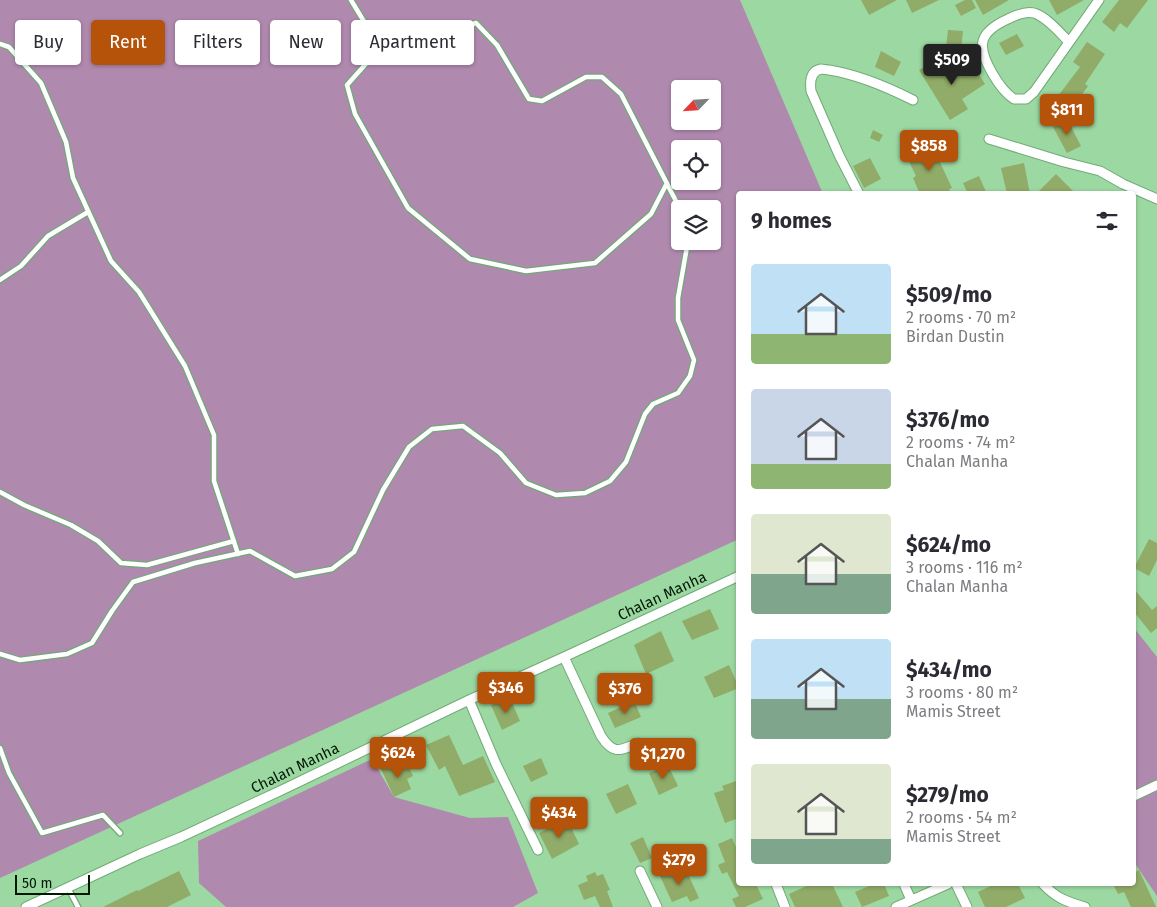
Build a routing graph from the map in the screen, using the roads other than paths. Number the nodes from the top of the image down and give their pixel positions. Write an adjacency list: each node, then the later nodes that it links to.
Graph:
1 (350, 0): 3 (lane)
2 (1099, 0): 5 (street)
3 (362, 20)
4 (474, 24): 10 (lane)
5 (1069, 42): 5 (street)
6 (0, 44): 14 (lane)
7 (365, 65): 10 (lane)
8 (913, 100): 11 (street)
9 (989, 139): 12 (street)
10 (667, 183): 13 (lane)
11 (857, 191)
12 (1157, 199)
13 (676, 200)
14 (88, 212): 16 (lane); 18 (lane)
15 (686, 250): 19 (lane)
16 (0, 280)
17 (0, 492): 18 (lane)
18 (234, 541): 19 (lane)
19 (238, 554): 21 (lane)
20 (736, 577): 22 (street, Chalan Manha)
21 (0, 654)
22 (564, 657): 23 (street, Chalan Manha); 24 (street)
23 (469, 700): 29 (street); 36 (street, Chalan Manha)
24 (639, 743)
25 (0, 748): 28 (lane)
26 (1157, 785): 27 (street)
27 (1136, 795)
28 (120, 834)
29 (538, 850)
30 (640, 871): 40 (street)
31 (777, 886): 41 (street)
32 (905, 886): 37 (street)
33 (944, 886): 37 (street)
34 (957, 886): 43 (street)
35 (1045, 886): 44 (street)
36 (68, 888): 38 (street, Chalan Manha); 39 (lane)
37 (911, 900): 42 (street)
38 (26, 907)
39 (78, 907)
40 (657, 907)
41 (785, 907)
42 (896, 907)
43 (967, 907)
44 (1085, 907)

